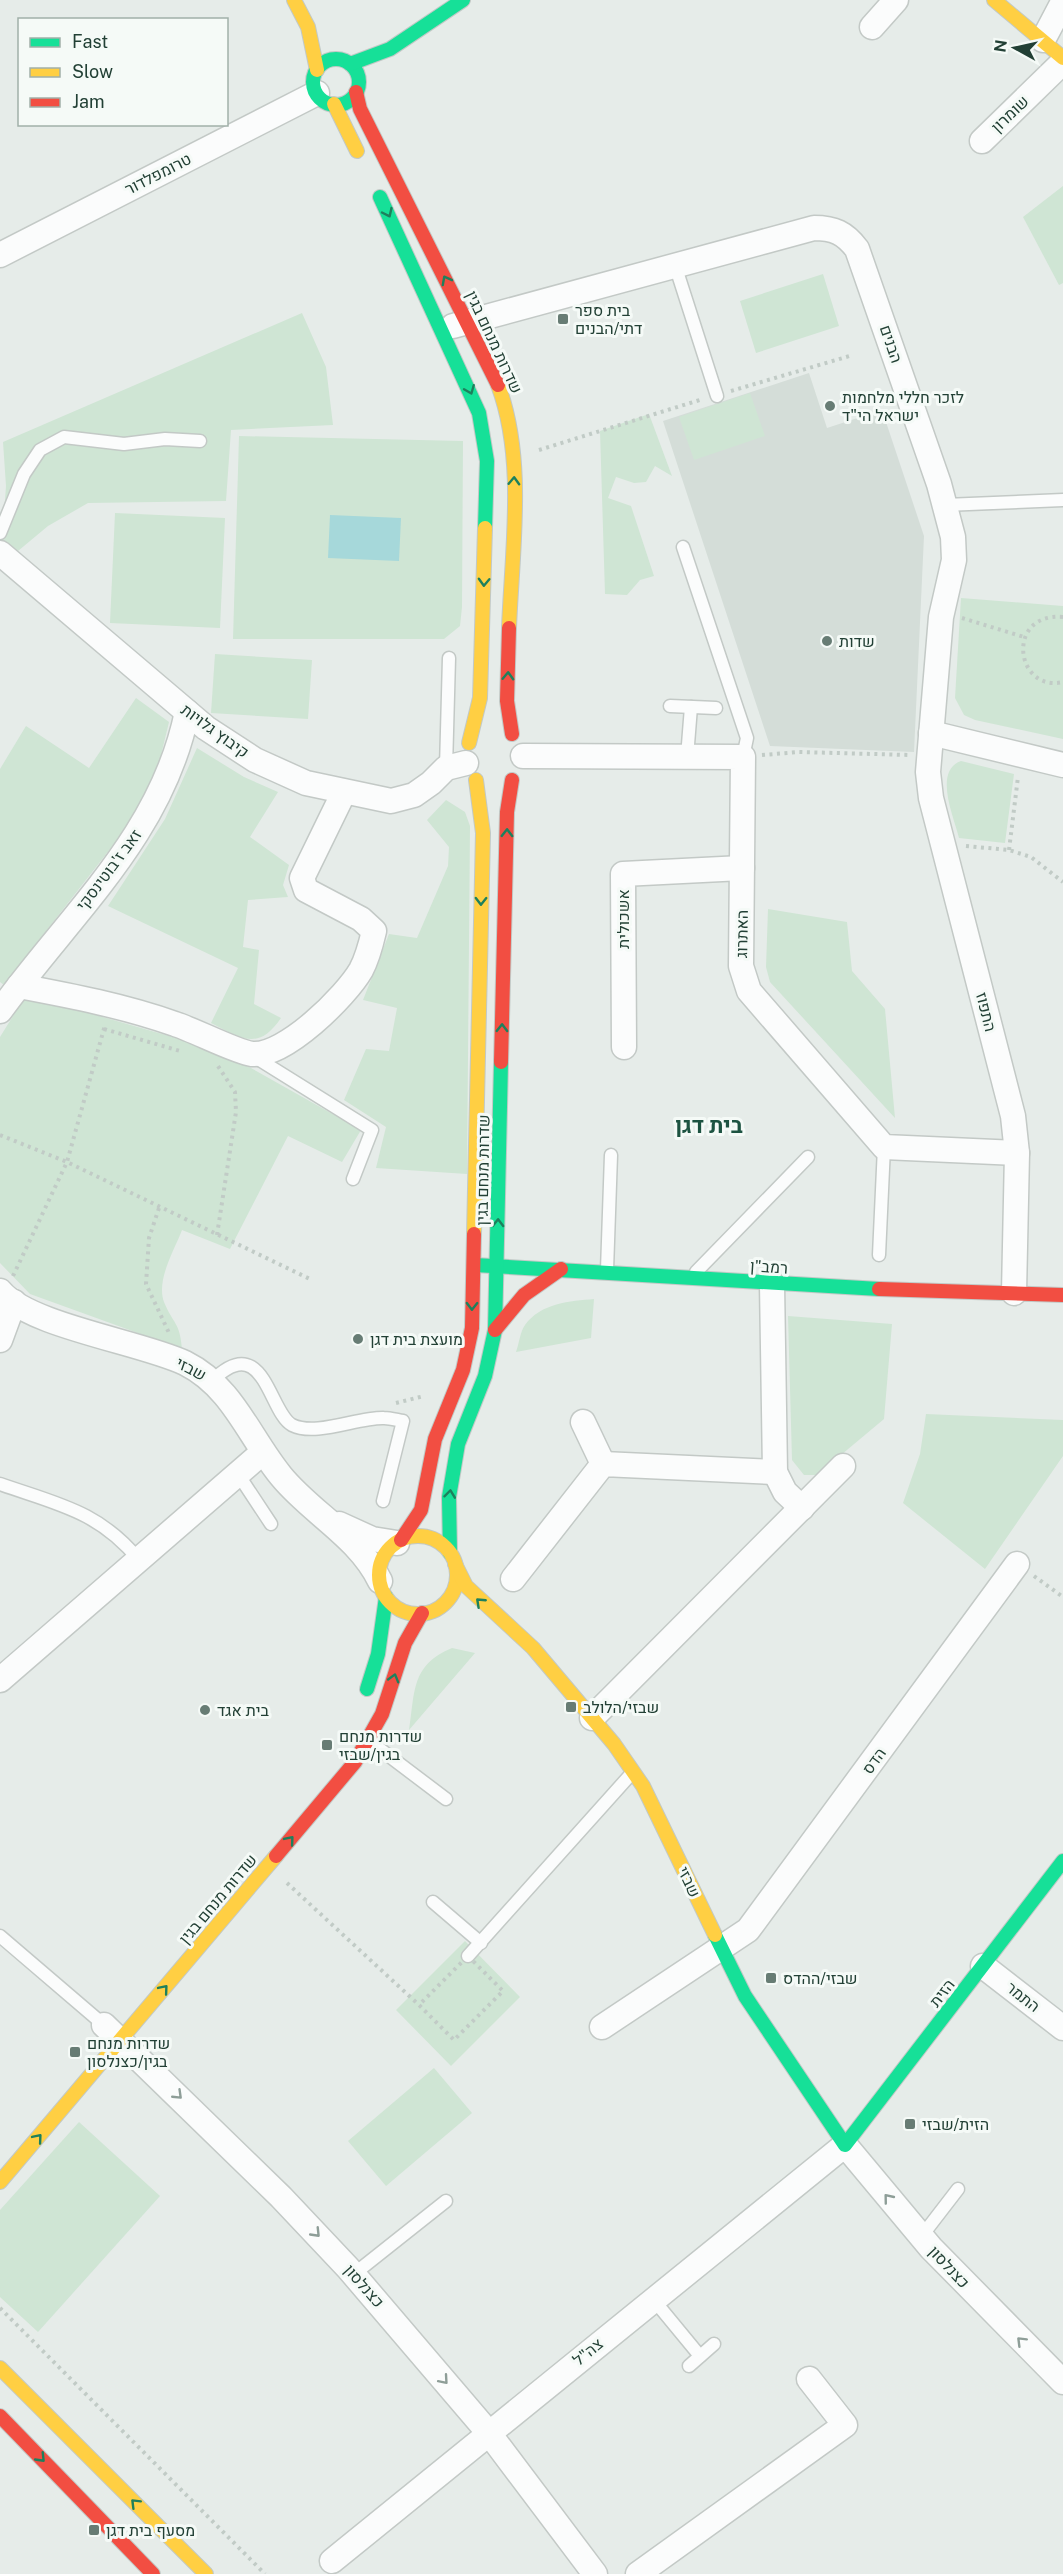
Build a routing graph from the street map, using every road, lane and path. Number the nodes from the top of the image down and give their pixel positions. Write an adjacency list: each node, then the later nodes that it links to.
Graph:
1 (294, 0): 6 (street)
2 (463, 0): 9 (street)
3 (896, 0): 7 (street)
4 (994, 0): 8 (street)
5 (1063, 2): 8 (street)
6 (308, 27): 11 (street); 13 (street)
7 (872, 27)
8 (1043, 40): 10 (street)
9 (390, 49): 11 (street); 12 (street)
10 (1063, 60): 14 (street, שומרון)
11 (343, 61): 12 (street); 13 (street)
12 (358, 87): 13 (street); 19 (street, שדרות מנחם בגין, one-way to 12)
13 (322, 89): 15 (street); 17 (street, טרומפלדור)
14 (982, 141)
15 (364, 165)
16 (374, 186): 20 (street, שדרות מנחם בגין, one-way to 20)
17 (0, 255)
18 (675, 265): 19 (street, הבנים); 22 (lane); 26 (street, הבנים)
19 (468, 320): 20 (street, הבנים); 24 (street, שדרות מנחם בגין)
20 (442, 329): 45 (street, שדרות מנחם בגין, one-way to 45)
21 (853, 355): 22 (path)
22 (717, 396): 24 (path)
23 (200, 441): 27 (lane)
24 (514, 453): 39 (street, שדרות מנחם בגין, one-way to 24)
25 (1063, 500): 26 (lane)
26 (945, 505): 30 (street, הבנים)
27 (0, 533)
28 (683, 547): 44 (lane)
29 (0, 553): 38 (street, קיבוץ גלויות)
30 (940, 617): 32 (path); 40 (street, הבנים)
31 (1063, 617): 32 (path)
32 (1024, 637): 34 (path)
33 (449, 658): 45 (lane)
34 (1063, 681)
35 (670, 706): 36 (lane)
36 (691, 707): 37 (lane); 43 (lane)
37 (716, 708)
38 (188, 712): 48 (street, קיבוץ גלויות); 53 (street, זאב ז'בוטינסקי)
39 (512, 734): 42 (street); 45 (street)
40 (930, 745): 41 (street); 44 (path); 49 (street, התפוז)
41 (1021, 755): 46 (street); 50 (path)
42 (523, 756): 43 (street); 47 (street)
43 (687, 757): 44 (street)
44 (743, 757): 51 (street, האתרוג)
45 (464, 764): 47 (street); 48 (street, קיבוץ גלויות); 70 (street, שדרות מנחם בגין, one-way to 70)
46 (1063, 765)
47 (512, 780): 71 (street, שדרות מנחם בגין, one-way to 47)
48 (344, 792): 58 (street)
49 (943, 844): 50 (path); 62 (street, התפוז)
50 (1009, 850): 52 (path)
51 (742, 868): 56 (street, אשכולית); 61 (street, האתרוג)
52 (1063, 882)
53 (7, 999): 54 (street)
54 (110, 1004): 55 (path); 58 (street)
55 (104, 1029): 57 (path); 65 (path)
56 (624, 1047)
57 (182, 1052)
58 (251, 1054): 66 (lane)
59 (209, 1062): 68 (path)
60 (0, 1135): 65 (path)
61 (884, 1147): 62 (street); 69 (lane)
62 (1017, 1153): 77 (street, התפוז)
63 (611, 1155): 73 (lane)
64 (808, 1157): 74 (lane)
65 (67, 1162): 67 (path); 79 (path)
66 (353, 1179)
67 (159, 1208): 68 (path); 82 (path)
68 (217, 1235): 75 (path)
69 (879, 1255)
70 (473, 1265): 71 (street, רמב"ן); 95 (street, שדרות מנחם בגין, one-way to 95)
71 (497, 1265): 72 (street, רמב"ן); 80 (street, שדרות מנחם בגין)
72 (561, 1269): 73 (street, רמב"ן); 80 (street)
73 (607, 1273): 74 (street, רמב"ן)
74 (690, 1279): 76 (street, רמב"ן)
75 (312, 1280)
76 (772, 1284): 77 (street, רמב"ן); 88 (street)
77 (1014, 1293): 78 (street, רמב"ן)
78 (1063, 1295)
79 (4, 1297): 81 (street); 82 (street, שבזי)
80 (495, 1330): 96 (street, שדרות מנחם בגין, one-way to 80)
81 (0, 1340)
82 (167, 1357): 83 (street, שבזי)
83 (212, 1381): 85 (street, שבזי); 91 (lane)
84 (583, 1422): 86 (street)
85 (263, 1452): 89 (street); 93 (street, שבזי)
86 (603, 1464): 88 (street); 99 (street)
87 (843, 1466): 92 (street)
88 (775, 1472): 92 (street)
89 (238, 1474): 94 (lane); 97 (street)
90 (0, 1484): 97 (lane)
91 (383, 1501)
92 (802, 1508): 108 (street)
93 (327, 1517): 95 (street, שבזי); 100 (street, שבזי)
94 (272, 1524)
95 (399, 1541): 96 (street); 100 (street)
96 (452, 1558): 103 (street); 105 (street, שבזי, one-way to 96)
97 (139, 1560): 106 (street)
98 (1017, 1563): 101 (path); 117 (street, הדס)
99 (513, 1579)
100 (383, 1589): 103 (street); 107 (street)
101 (1063, 1597)
102 (458, 1612): 103 (street)
103 (425, 1613): 109 (street, שדרות מנחם בגין, one-way to 103)
104 (481, 1619): 105 (street, שבזי)
105 (516, 1632): 108 (street, שבזי)
106 (0, 1680)
107 (361, 1705)
108 (592, 1718): 110 (street, שבזי)
109 (368, 1740): 111 (lane); 113 (street, שדרות מנחם בגין, one-way to 109)
110 (633, 1771): 116 (lane); 117 (street, שבזי)
111 (446, 1799)
112 (1063, 1861): 119 (street, הזית)
113 (268, 1866): 120 (path); 123 (street, שדרות מנחם בגין, one-way to 113)
114 (433, 1902): 116 (lane)
115 (0, 1936): 123 (lane)
116 (481, 1943): 118 (lane)
117 (721, 1949): 121 (street, הדס); 124 (street, שבזי)
118 (468, 1956): 120 (path); 120 (path)
119 (983, 1966): 122 (street, התמר); 124 (street, הזית)
120 (419, 2005)
121 (602, 2027)
122 (1063, 2028)
123 (108, 2029): 125 (street, שדרות מנחם בגין, one-way to 123); 129 (street, כצנלסון, one-way to 129)
124 (845, 2145): 128 (street, כצנלסון, one-way to 124); 130 (street, צה"ל)
125 (0, 2182)
126 (958, 2189): 128 (lane)
127 (446, 2201): 129 (lane)
128 (921, 2236): 137 (street, כצנלסון, one-way to 128)
129 (354, 2274): 139 (street, כצנלסון, one-way to 139)
130 (653, 2299): 133 (lane); 139 (street, צה"ל)
131 (0, 2308): 143 (path)
132 (714, 2344): 133 (lane)
133 (700, 2356): 134 (lane)
134 (688, 2366)
135 (0, 2368): 142 (street, one-way to 135)
136 (809, 2379): 145 (street)
137 (1063, 2382)
138 (0, 2416): 141 (street, one-way to 141)
139 (488, 2432): 140 (street, צה"ל); 144 (street, כצנלסון)
140 (332, 2561)
141 (153, 2574)
142 (206, 2574)
143 (264, 2574)
144 (595, 2574)
145 (638, 2574)

